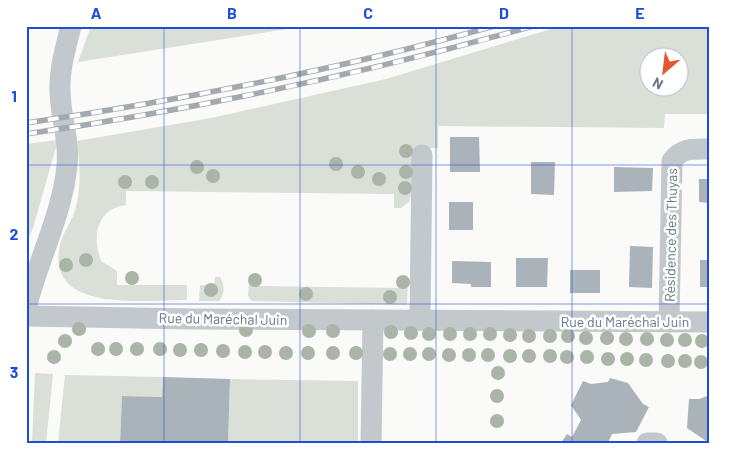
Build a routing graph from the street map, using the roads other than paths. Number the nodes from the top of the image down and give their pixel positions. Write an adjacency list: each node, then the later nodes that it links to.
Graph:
1 (72, 26): 4 (street)
2 (710, 149): 8 (street, Résidence des Thuyas)
3 (422, 156): 7 (street)
4 (26, 308)
5 (26, 316): 6 (street, Rue du Maréchal Juin)
6 (373, 320): 7 (street, Rue du Maréchal Juin); 10 (street)
7 (420, 320): 8 (street, Rue du Maréchal Juin)
8 (669, 322): 9 (street, Rue du Maréchal Juin)
9 (710, 322)
10 (371, 443)
11 (647, 443): 12 (street)
12 (657, 443)

